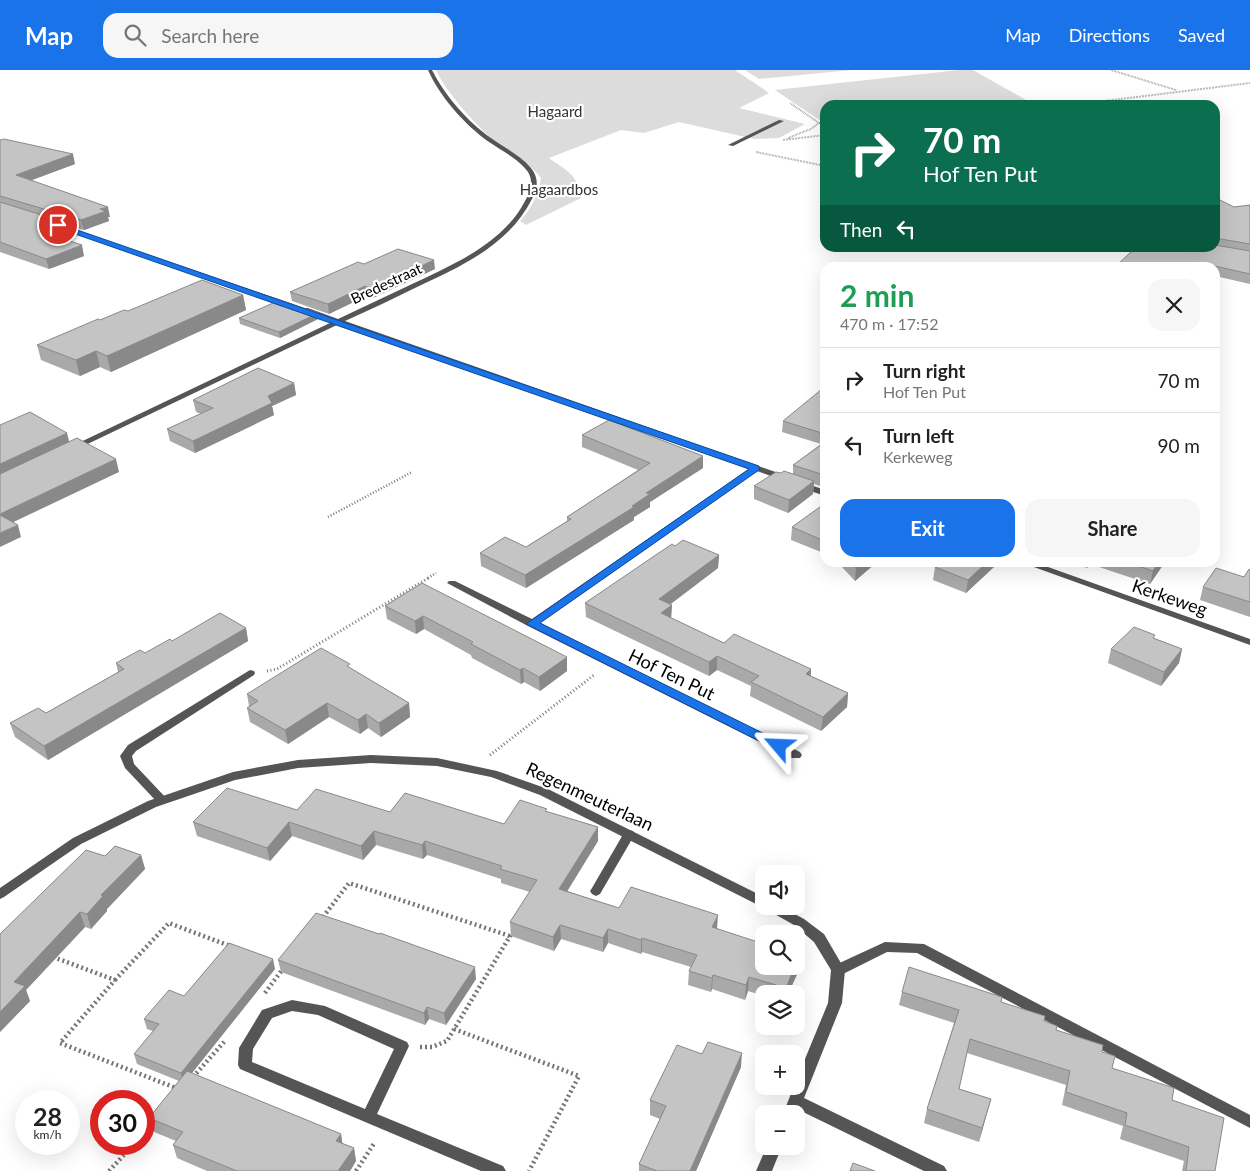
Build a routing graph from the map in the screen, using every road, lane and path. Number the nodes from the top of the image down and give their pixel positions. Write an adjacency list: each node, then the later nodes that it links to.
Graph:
1 (430, 70): 12 (street, Bredestraat)
2 (1111, 70): 4 (path)
3 (1250, 83): 4 (path)
4 (1179, 91): 5 (path)
5 (1110, 100)
6 (790, 103): 8 (path)
7 (781, 121): 9 (street)
8 (783, 140)
9 (731, 145): 10 (path)
10 (820, 165)
11 (48, 222): 12 (street)
12 (338, 321): 13 (street, Bredestraat); 14 (street)
13 (63, 452)
14 (756, 468): 16 (street); 21 (street)
15 (412, 472): 17 (path)
16 (820, 491)
17 (328, 518)
18 (1038, 567): 22 (street, Kerkeweg)
19 (439, 571): 24 (path)
20 (452, 583): 21 (street, Hof Ten Put)
21 (532, 624): 23 (street, Hof Ten Put)
22 (1250, 642)
23 (610, 663): 25 (path); 26 (street, Hof Ten Put)
24 (250, 673): 27 (street)
25 (509, 741)
26 (796, 755)
27 (162, 800): 28 (street, Regenmeuterlaan); 30 (street, Regenmeuterlaan)
28 (629, 834): 29 (street); 31 (street, Regenmeuterlaan)
29 (596, 891)
30 (0, 894)
31 (755, 898)
32 (786, 915): 39 (street)
33 (320, 921): 35 (path)
34 (514, 929): 35 (path)
35 (510, 936): 42 (path)
36 (231, 946): 40 (path)
37 (44, 954): 40 (path)
38 (276, 963): 41 (path)
39 (838, 970): 47 (street); 50 (street)
40 (115, 980): 46 (path)
41 (267, 1014): 44 (street); 49 (street)
42 (454, 1029): 44 (path); 57 (path)
43 (228, 1038): 45 (path)
44 (402, 1046): 49 (street)
45 (188, 1083)
46 (175, 1097)
47 (793, 1105)
48 (805, 1114): 59 (street)
49 (368, 1117): 51 (street)
50 (1250, 1122)
51 (386, 1124): 55 (path); 56 (street)
52 (124, 1155): 54 (path)
53 (771, 1155): 58 (street)
54 (109, 1171)
55 (356, 1171)
56 (498, 1171)
57 (529, 1171)
58 (764, 1171)
59 (939, 1171)

